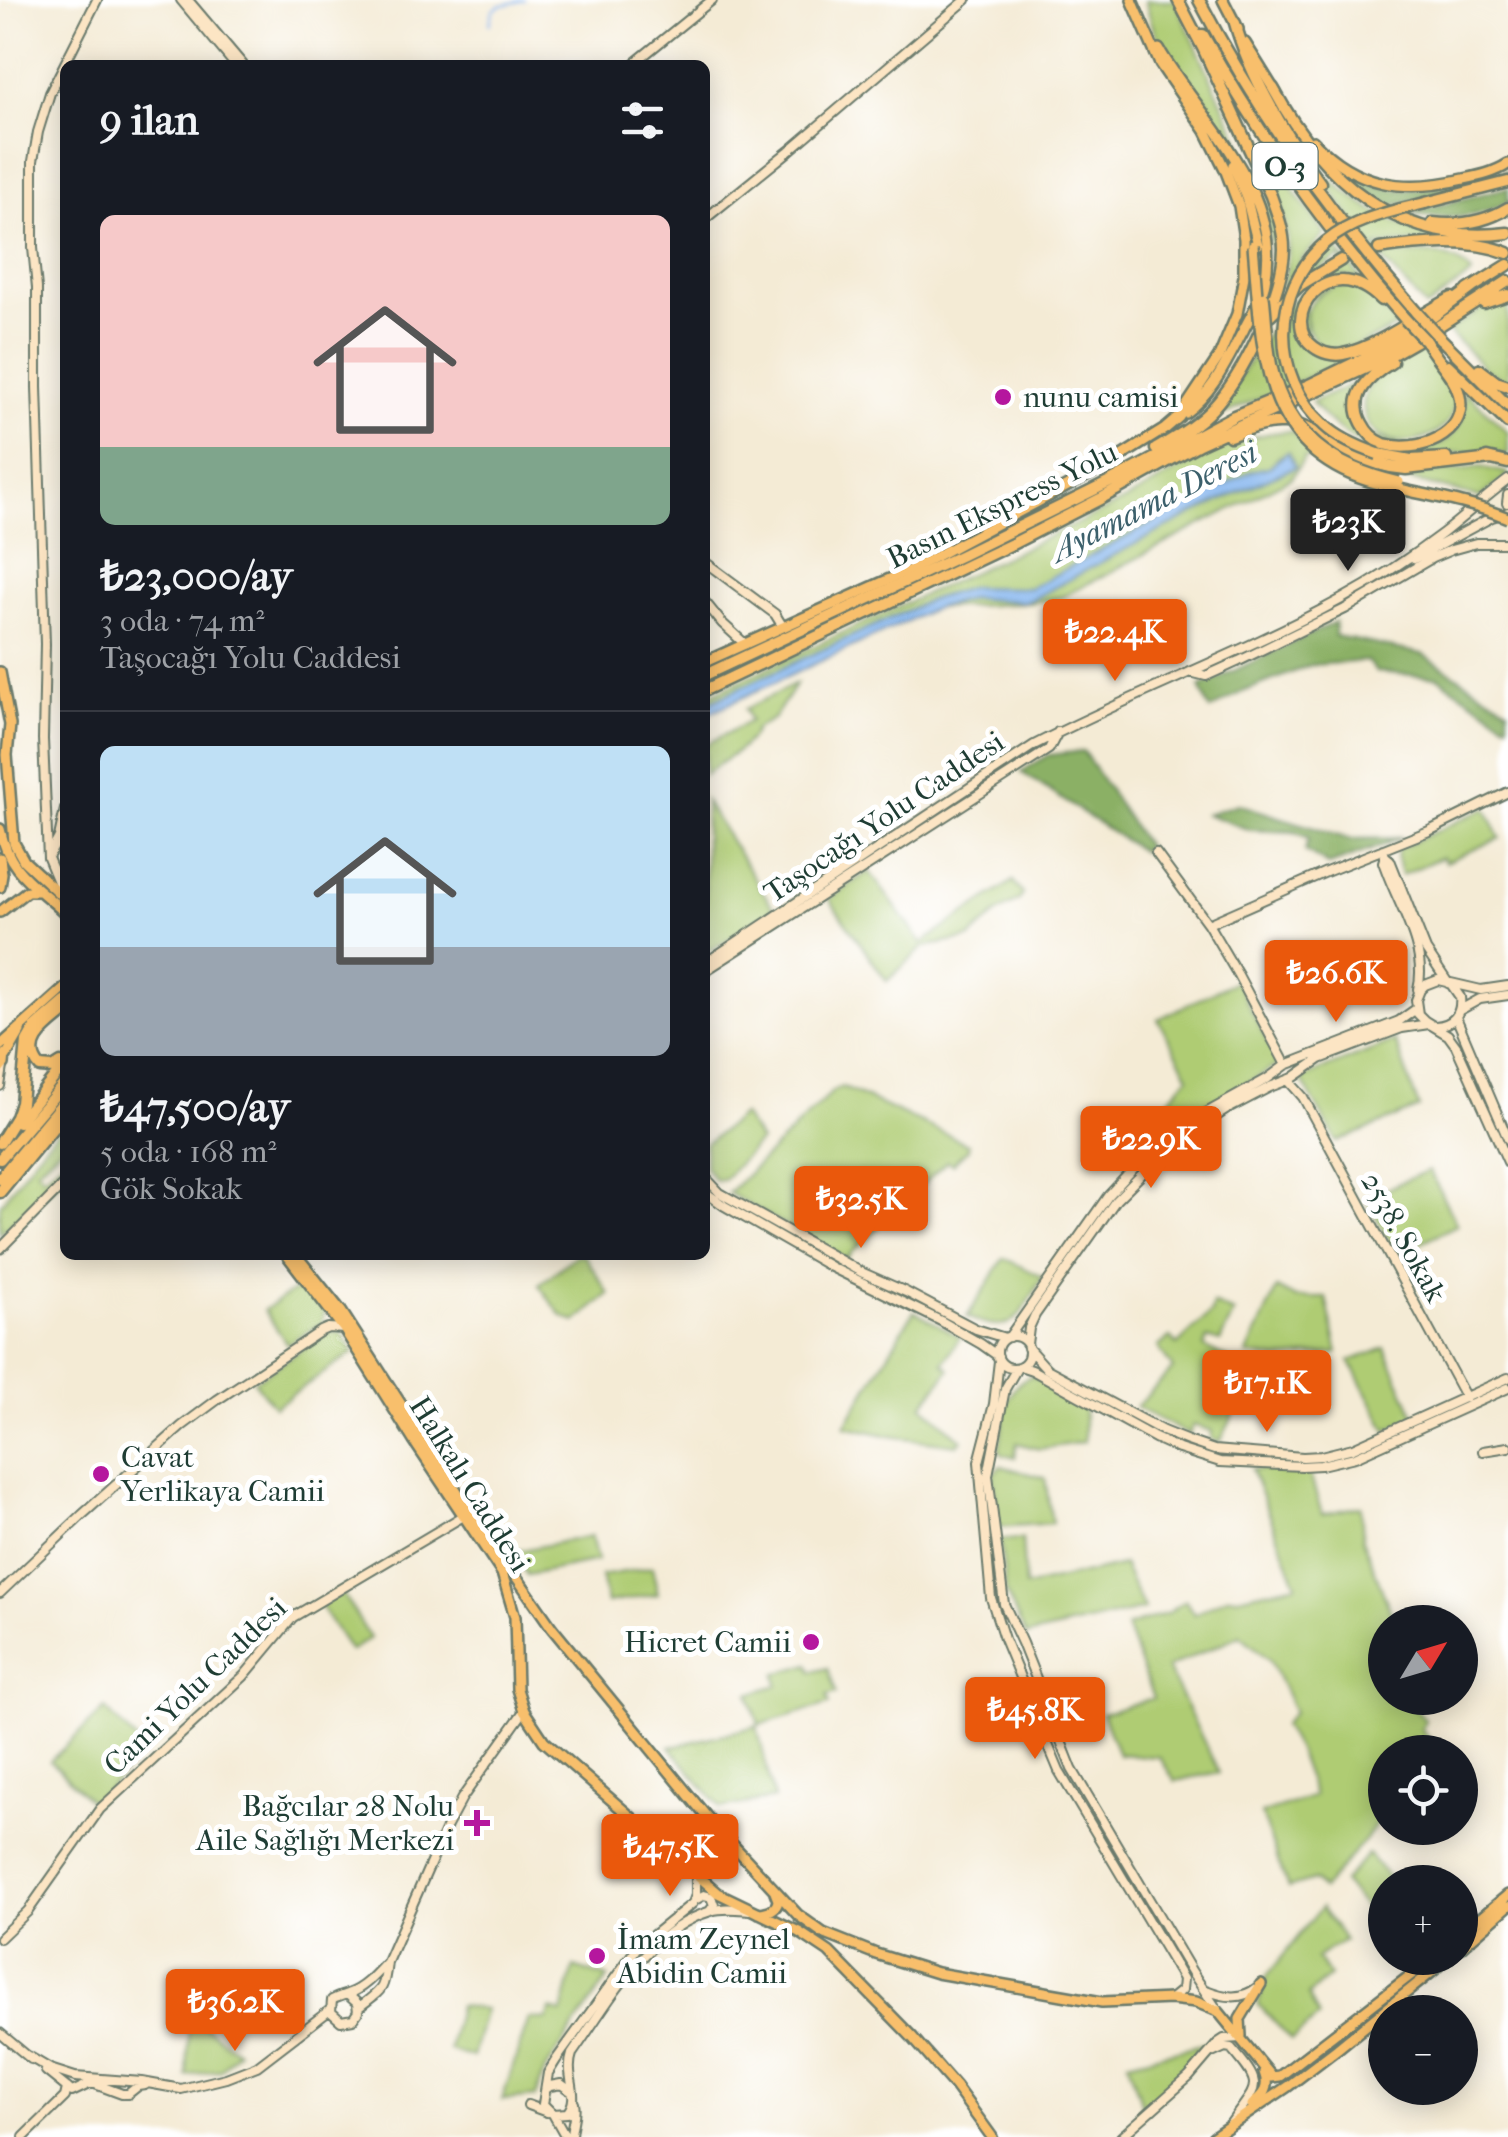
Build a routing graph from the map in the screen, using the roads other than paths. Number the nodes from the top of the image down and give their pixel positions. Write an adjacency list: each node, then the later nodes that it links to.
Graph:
1 (97, 0): 10 (main road)
2 (184, 0): 11 (main road); 12 (main road)
3 (712, 0): 13 (main road)
4 (966, 0): 22 (main road)
5 (1135, 0): 16 (main road); 17 (main road)
6 (1182, 0): 34 (highway, O-3); 35 (highway)
7 (1199, 0): 27 (highway, O-3)
8 (1223, 0): 9 (main road)
9 (1235, 23): 15 (main road); 27 (highway)
10 (67, 60)
11 (232, 60)
12 (238, 60)
13 (638, 60)
14 (60, 73): 77 (main road)
15 (1273, 88): 18 (main road); 20 (highway)
16 (1207, 119): 24 (main road); 41 (main road)
17 (1206, 131): 24 (main road); 41 (main road)
18 (1508, 164)
19 (1508, 178): 43 (highway, bridge)
20 (1380, 208): 21 (highway); 23 (highway)
21 (1508, 208)
22 (710, 214)
23 (1508, 233)
24 (1256, 245): 50 (main road, bridge)
25 (1379, 249): 26 (highway)
26 (1508, 253)
27 (1370, 259): 34 (highway, O-3)
28 (1341, 260): 35 (highway)
29 (1505, 269): 31 (highway)
30 (1508, 281): 33 (highway)
31 (1474, 288): 34 (highway); 47 (highway, Basın Ekspress Yolu)
32 (1508, 295): 33 (highway)
33 (1460, 312): 37 (highway, Basın Ekspress Yolu)
34 (1410, 315): 36 (highway, O-3, bridge); 38 (highway, O-3, bridge)
35 (1259, 333): 47 (highway)
36 (1440, 338): 39 (highway); 40 (highway, O-3)
37 (1414, 342): 38 (highway); 45 (highway, Basın Ekspress Yolu)
38 (1427, 342): 42 (highway, O-3)
39 (1508, 386)
40 (1508, 406)
41 (1179, 418): 57 (main road)
42 (1508, 423)
43 (1491, 459): 44 (highway); 45 (highway)
44 (1508, 464)
45 (1155, 468): 65 (highway, Basın Ekspress Yolu)
46 (1508, 480): 53 (main road, Taşocağı Yolu Caddesi)
47 (1089, 492): 64 (highway, Basın Ekspress Yolu)
48 (1508, 495): 49 (main road)
49 (1507, 503)
50 (1508, 514): 53 (main road)
51 (1508, 543): 56 (main road)
52 (710, 566): 57 (main road)
53 (1382, 576): 55 (main road, Taşocağı Yolu Caddesi)
54 (710, 608): 58 (main road)
55 (1302, 619): 56 (main road); 60 (main road, Taşocağı Yolu Caddesi)
56 (1311, 626): 61 (main road)
57 (783, 627): 58 (main road)
58 (745, 644): 59 (main road)
59 (710, 660)
60 (1214, 660): 61 (main road); 63 (main road, Taşocağı Yolu Caddesi)
61 (1219, 670): 63 (main road)
62 (0, 672): 66 (main road)
63 (1190, 672): 68 (main road, Taşocağı Yolu Caddesi)
64 (710, 673)
65 (710, 688)
66 (8, 710): 67 (main road); 70 (main road)
67 (0, 724)
68 (1058, 732): 84 (main road, Taşocağı Yolu Caddesi); 84 (main road, Taşocağı Yolu Caddesi)
69 (0, 733): 70 (main road)
70 (7, 755): 81 (main road)
71 (1508, 792): 74 (main road)
72 (0, 829): 80 (main road)
73 (60, 832): 77 (main road)
74 (1384, 852): 85 (main road); 87 (main road); 91 (main road)
75 (1156, 854): 85 (main road)
76 (0, 858): 79 (main road)
77 (48, 858): 78 (main road)
78 (60, 886)
79 (0, 888)
80 (40, 891): 82 (main road); 83 (main road)
81 (60, 893)
82 (60, 909)
83 (0, 912)
84 (785, 915): 86 (main road, Taşocağı Yolu Caddesi)
85 (1208, 924): 99 (main road)
86 (710, 964)
87 (1450, 984): 88 (main road); 91 (main road); 94 (main road)
88 (1508, 986)
89 (60, 992): 97 (main road)
90 (1508, 995): 94 (main road)
91 (1417, 996): 93 (main road)
92 (60, 1006): 107 (highway)
93 (1416, 1009): 96 (main road); 99 (main road)
94 (1458, 1014): 96 (main road); 106 (main road)
95 (60, 1017): 98 (highway)
96 (1431, 1024): 101 (main road); 109 (main road)
97 (2, 1058): 102 (main road)
98 (60, 1064)
99 (1285, 1066): 101 (main road); 101 (main road); 115 (main road)
100 (60, 1067): 107 (highway)
101 (1294, 1077): 115 (main road); 127 (main road, 2538. Sokak)
102 (0, 1086)
103 (60, 1089): 108 (highway)
104 (60, 1106): 110 (highway)
105 (60, 1118): 113 (highway)
106 (1508, 1140)
107 (0, 1144)
108 (0, 1159)
109 (1508, 1162)
110 (0, 1178)
111 (710, 1182): 121 (main road)
112 (60, 1188): 116 (main road)
113 (0, 1192)
114 (710, 1196): 123 (main road)
115 (1112, 1198): 121 (main road); 122 (main road)
116 (0, 1246)
117 (299, 1261): 118 (main road, Halkalı Caddesi); 134 (main road, Halkalı Caddesi)
118 (331, 1310): 119 (main road, Halkalı Caddesi); 120 (main road)
119 (344, 1329): 120 (main road); 132 (main road, Halkalı Caddesi)
120 (321, 1331): 133 (main road)
121 (1007, 1337): 122 (main road); 123 (main road)
122 (1027, 1346): 124 (main road); 127 (main road)
123 (998, 1358): 124 (main road); 130 (main road)
124 (1018, 1367): 126 (main road); 131 (main road)
125 (1508, 1378): 127 (main road)
126 (1508, 1388)
127 (1466, 1398)
128 (1508, 1446): 129 (main road)
129 (1482, 1450)
130 (980, 1455): 131 (main road); 155 (main road)
131 (992, 1457): 153 (main road)
132 (465, 1516): 135 (main road, Halkalı Caddesi); 146 (main road, Cami Yolu Caddesi)
133 (0, 1593)
134 (526, 1593): 135 (main road); 138 (main road, Halkalı Caddesi)
135 (509, 1594): 136 (main road, Halkalı Caddesi)
136 (524, 1711): 137 (main road, Halkalı Caddesi); 148 (main road)
137 (696, 1876): 140 (main road); 143 (main road, Halkalı Caddesi)
138 (774, 1889): 143 (main road); 147 (main road, Halkalı Caddesi)
139 (1508, 1895): 144 (main road)
140 (695, 1901): 142 (main road); 157 (main road)
141 (1508, 1906): 145 (main road)
142 (710, 1911): 143 (main road); 157 (main road)
143 (753, 1912): 149 (main road, Halkalı Caddesi)
144 (1478, 1921)
145 (1478, 1932)
146 (0, 1938)
147 (862, 1948): 149 (main road); 155 (main road)
148 (387, 1962): 154 (main road); 156 (main road)
149 (846, 1968): 178 (main road, Halkalı Caddesi)
150 (1411, 1975): 164 (main road)
151 (1427, 1975): 175 (main road)
152 (1261, 1984): 153 (main road); 161 (main road)
153 (1205, 1990): 158 (main road)
154 (347, 1994): 156 (main road); 159 (main road)
155 (1171, 1999): 158 (main road)
156 (358, 2008): 159 (main road)
157 (598, 2008): 171 (main road); 173 (main road)
158 (1218, 2011): 161 (main road)
159 (332, 2014): 167 (main road)
160 (0, 2033): 163 (main road)
161 (1241, 2038): 162 (main road); 164 (main road)
162 (1210, 2055): 175 (main road); 179 (main road)
163 (28, 2056): 165 (main road); 168 (main road)
164 (1261, 2065): 175 (main road)
165 (75, 2076): 166 (main road); 168 (main road); 170 (main road)
166 (126, 2080): 167 (main road); 169 (main road); 172 (main road)
167 (160, 2086): 169 (main road)
168 (66, 2088): 170 (main road); 176 (main road)
169 (134, 2089): 172 (main road)
170 (78, 2090): 172 (main road)
171 (545, 2092): 173 (main road); 174 (main road); 174 (main road)
172 (122, 2094)
173 (574, 2097): 174 (main road); 177 (main road)
174 (552, 2113): 177 (main road)
175 (1232, 2123): 180 (main road)
176 (24, 2137)
177 (569, 2137)
178 (992, 2137)
179 (1121, 2137)
180 (1212, 2137)

